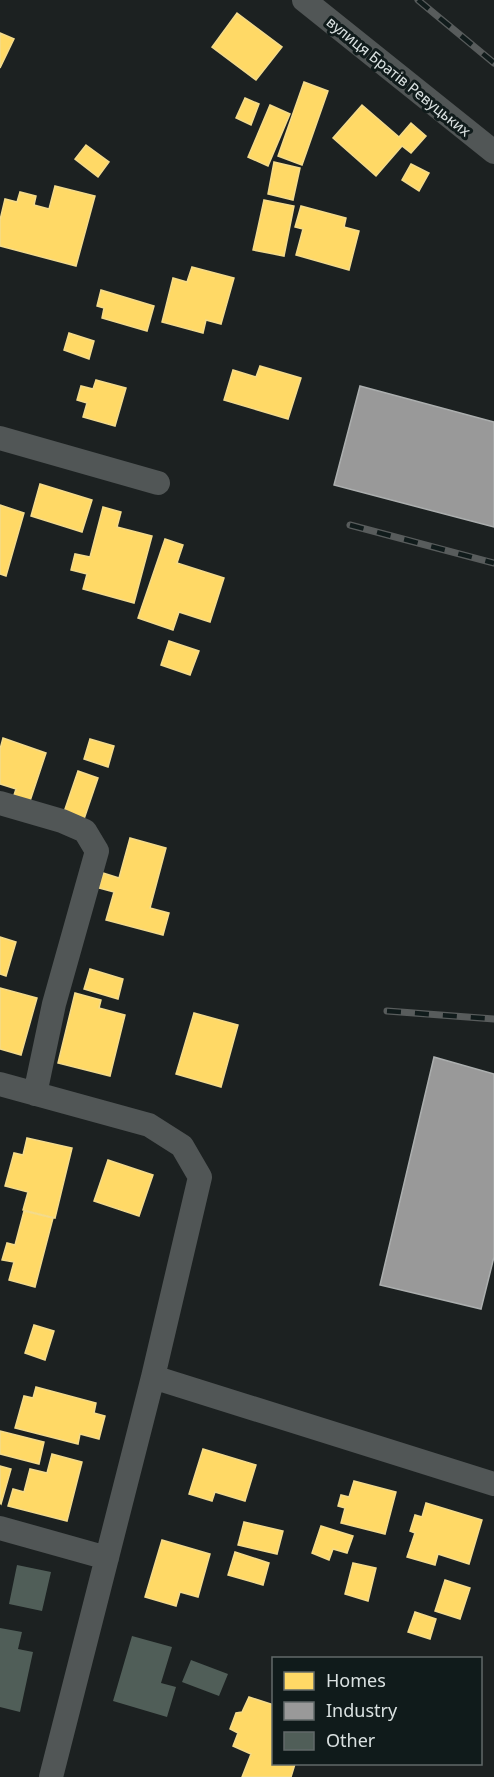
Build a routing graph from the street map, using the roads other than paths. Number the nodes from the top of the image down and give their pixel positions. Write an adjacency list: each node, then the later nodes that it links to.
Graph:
1 (304, 0): 2 (street, вулиця Братів Ревуцьких)
2 (494, 152)
3 (0, 438): 4 (street)
4 (158, 483)
5 (0, 803): 7 (street)
6 (0, 1084): 7 (street)
7 (35, 1094): 8 (street)
8 (153, 1377): 9 (street); 11 (street)
9 (494, 1484)
10 (0, 1528): 11 (street)
11 (107, 1558): 12 (street)
12 (51, 1777)

